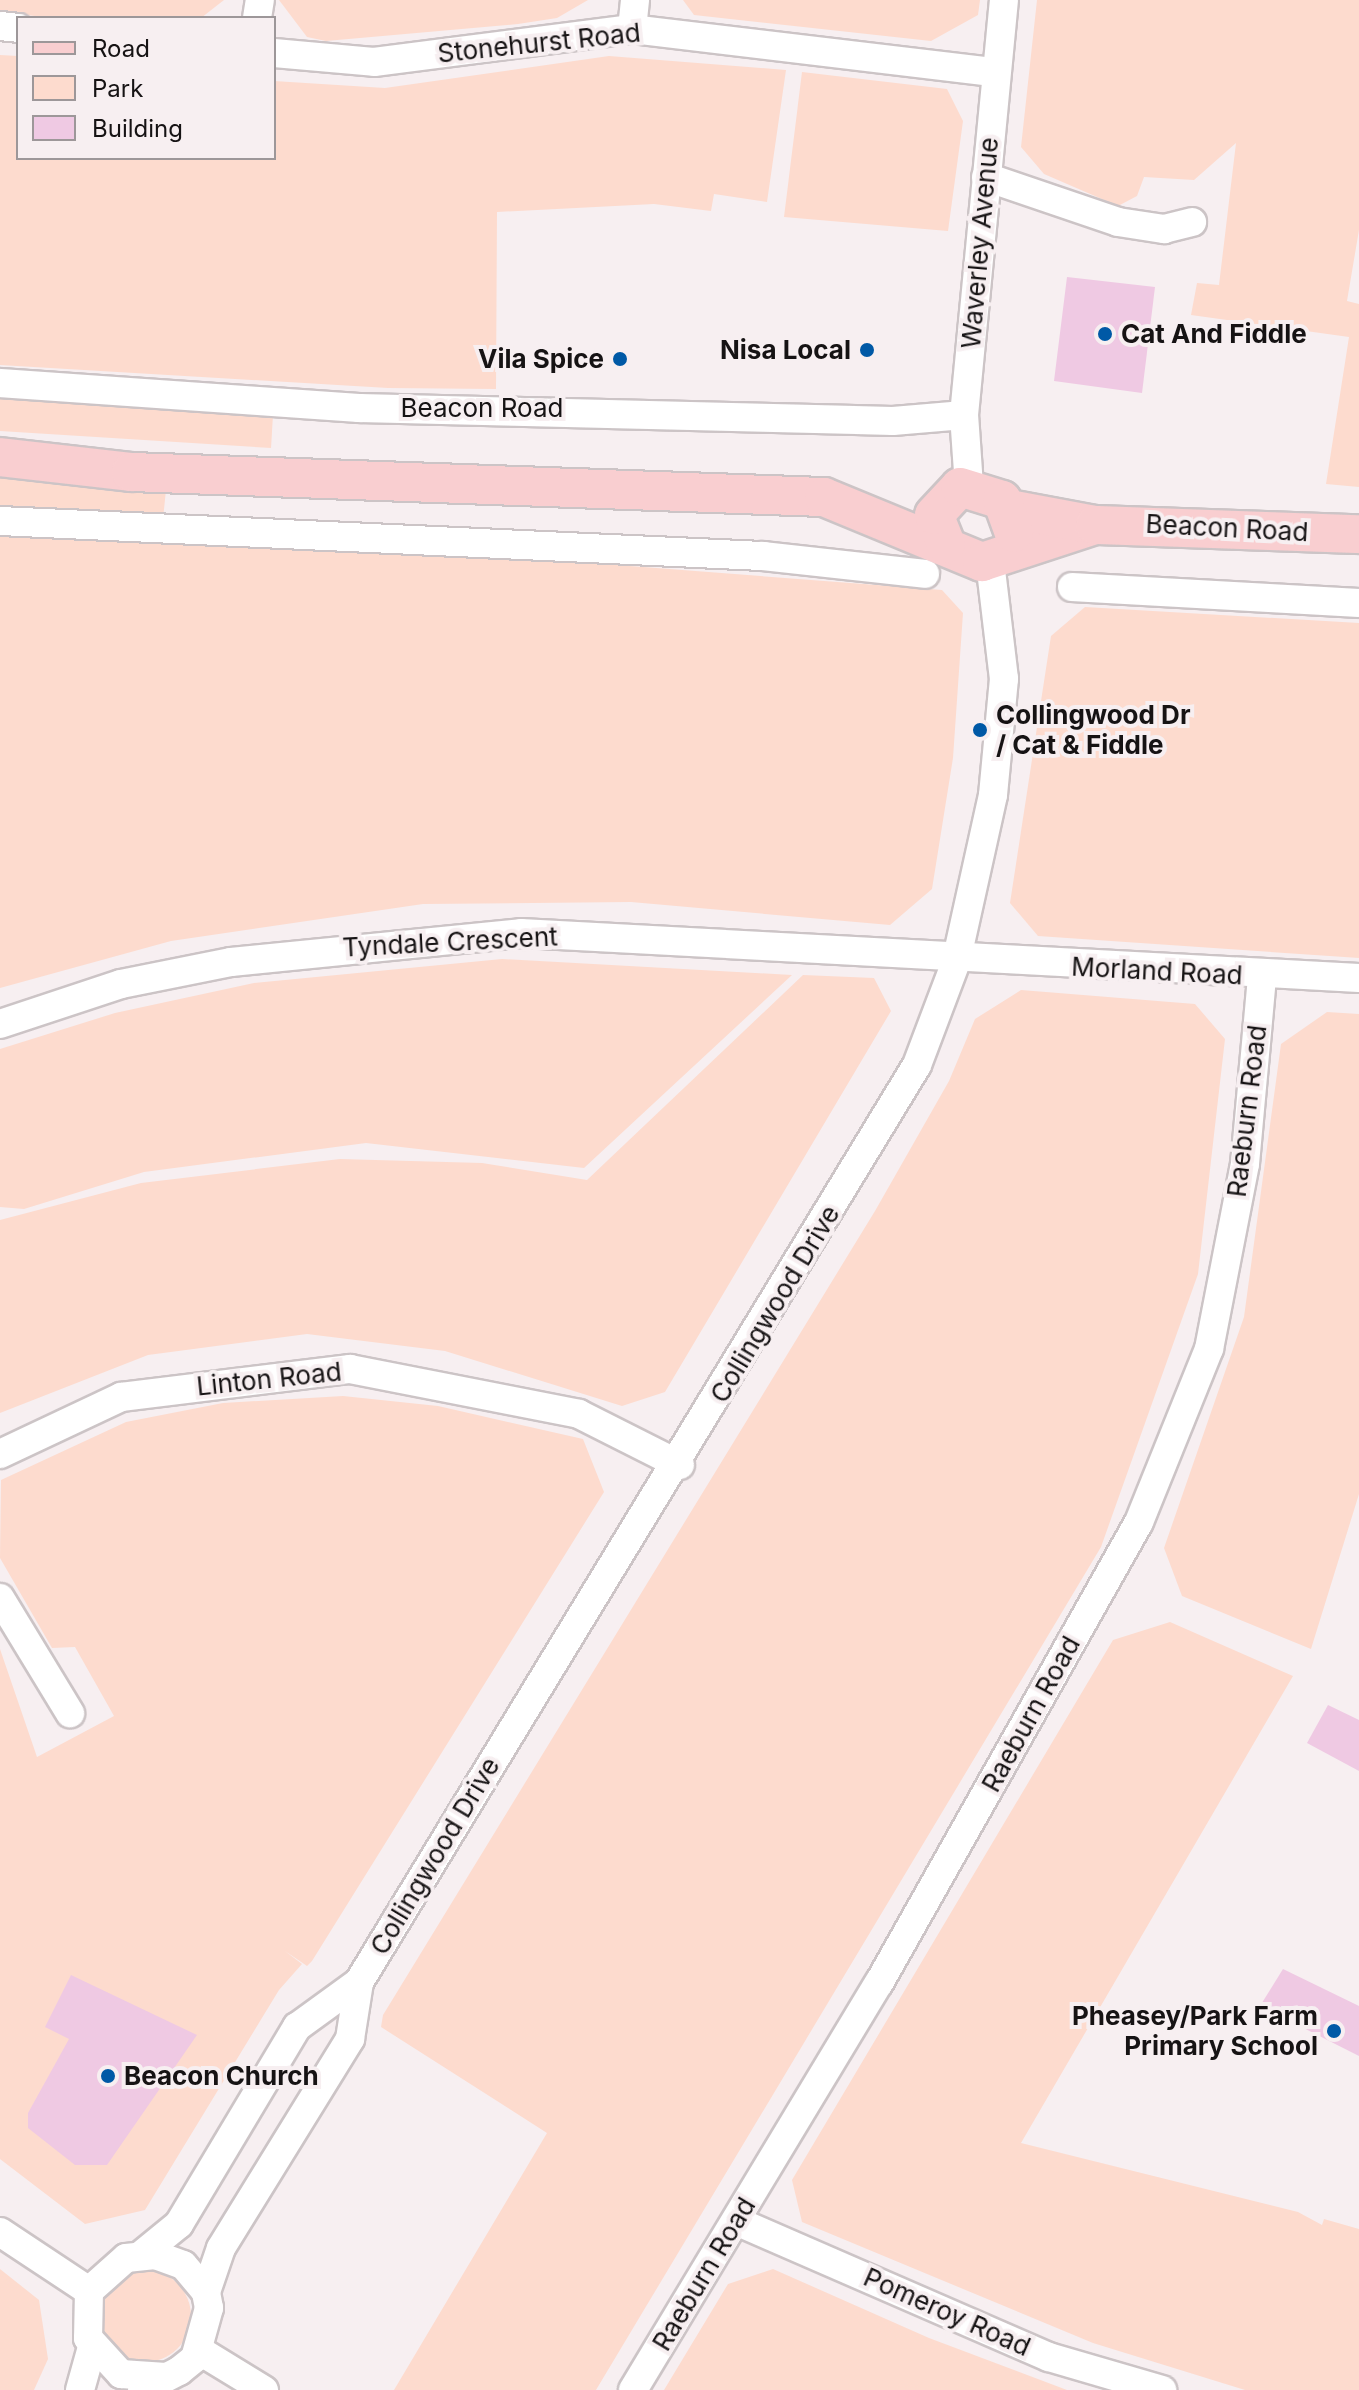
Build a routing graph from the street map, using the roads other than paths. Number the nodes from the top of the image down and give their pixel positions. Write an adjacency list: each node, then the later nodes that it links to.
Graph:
1 (635, 0): 3 (street)
2 (1004, 0): 5 (street, Waverley Avenue)
3 (632, 29): 4 (street, Stonehurst Road); 5 (street, Stonehurst Road)
4 (276, 53)
5 (995, 72): 6 (street, Waverley Avenue)
6 (986, 177): 7 (street); 9 (street, Waverley Avenue)
7 (1192, 222)
8 (0, 383): 9 (street, Beacon Road)
9 (964, 415): 11 (street, Waverley Avenue)
10 (0, 457): 12 (main road)
11 (955, 493): 12 (main road); 13 (main road, Beacon Road); 18 (main road)
12 (849, 503): 18 (main road)
13 (1009, 509): 15 (main road, Beacon Road); 17 (main road)
14 (0, 521): 18 (street)
15 (1095, 525): 16 (main road, Beacon Road); 17 (main road, Beacon Road)
16 (1359, 534)
17 (997, 558): 18 (main road); 21 (street, Collingwood Drive)
18 (936, 559)
19 (1072, 587): 20 (street)
20 (1359, 603)
21 (956, 962): 22 (street, Morland Road); 24 (street, Tyndale Crescent); 26 (street, Collingwood Drive)
22 (1262, 976): 23 (street, Morland Road); 30 (street, Raeburn Road)
23 (1359, 978)
24 (0, 1024)
25 (0, 1454): 26 (street, Linton Road)
26 (680, 1465): 29 (street, Collingwood Drive)
27 (0, 1598): 28 (street)
28 (70, 1713)
29 (359, 1982): 32 (street, Collingwood Drive); 34 (street, Collingwood Drive)
30 (736, 2221): 40 (street, Raeburn Road); 41 (street, Pomeroy Road)
31 (0, 2232): 33 (street)
32 (141, 2255): 33 (street, Collingwood Drive); 34 (street)
33 (89, 2291): 35 (street)
34 (206, 2292): 36 (street, Collingwood Drive)
35 (92, 2347): 37 (street); 38 (street)
36 (200, 2351): 37 (street); 39 (street)
37 (154, 2383)
38 (80, 2390)
39 (264, 2390)
40 (633, 2390)
41 (1162, 2390)

